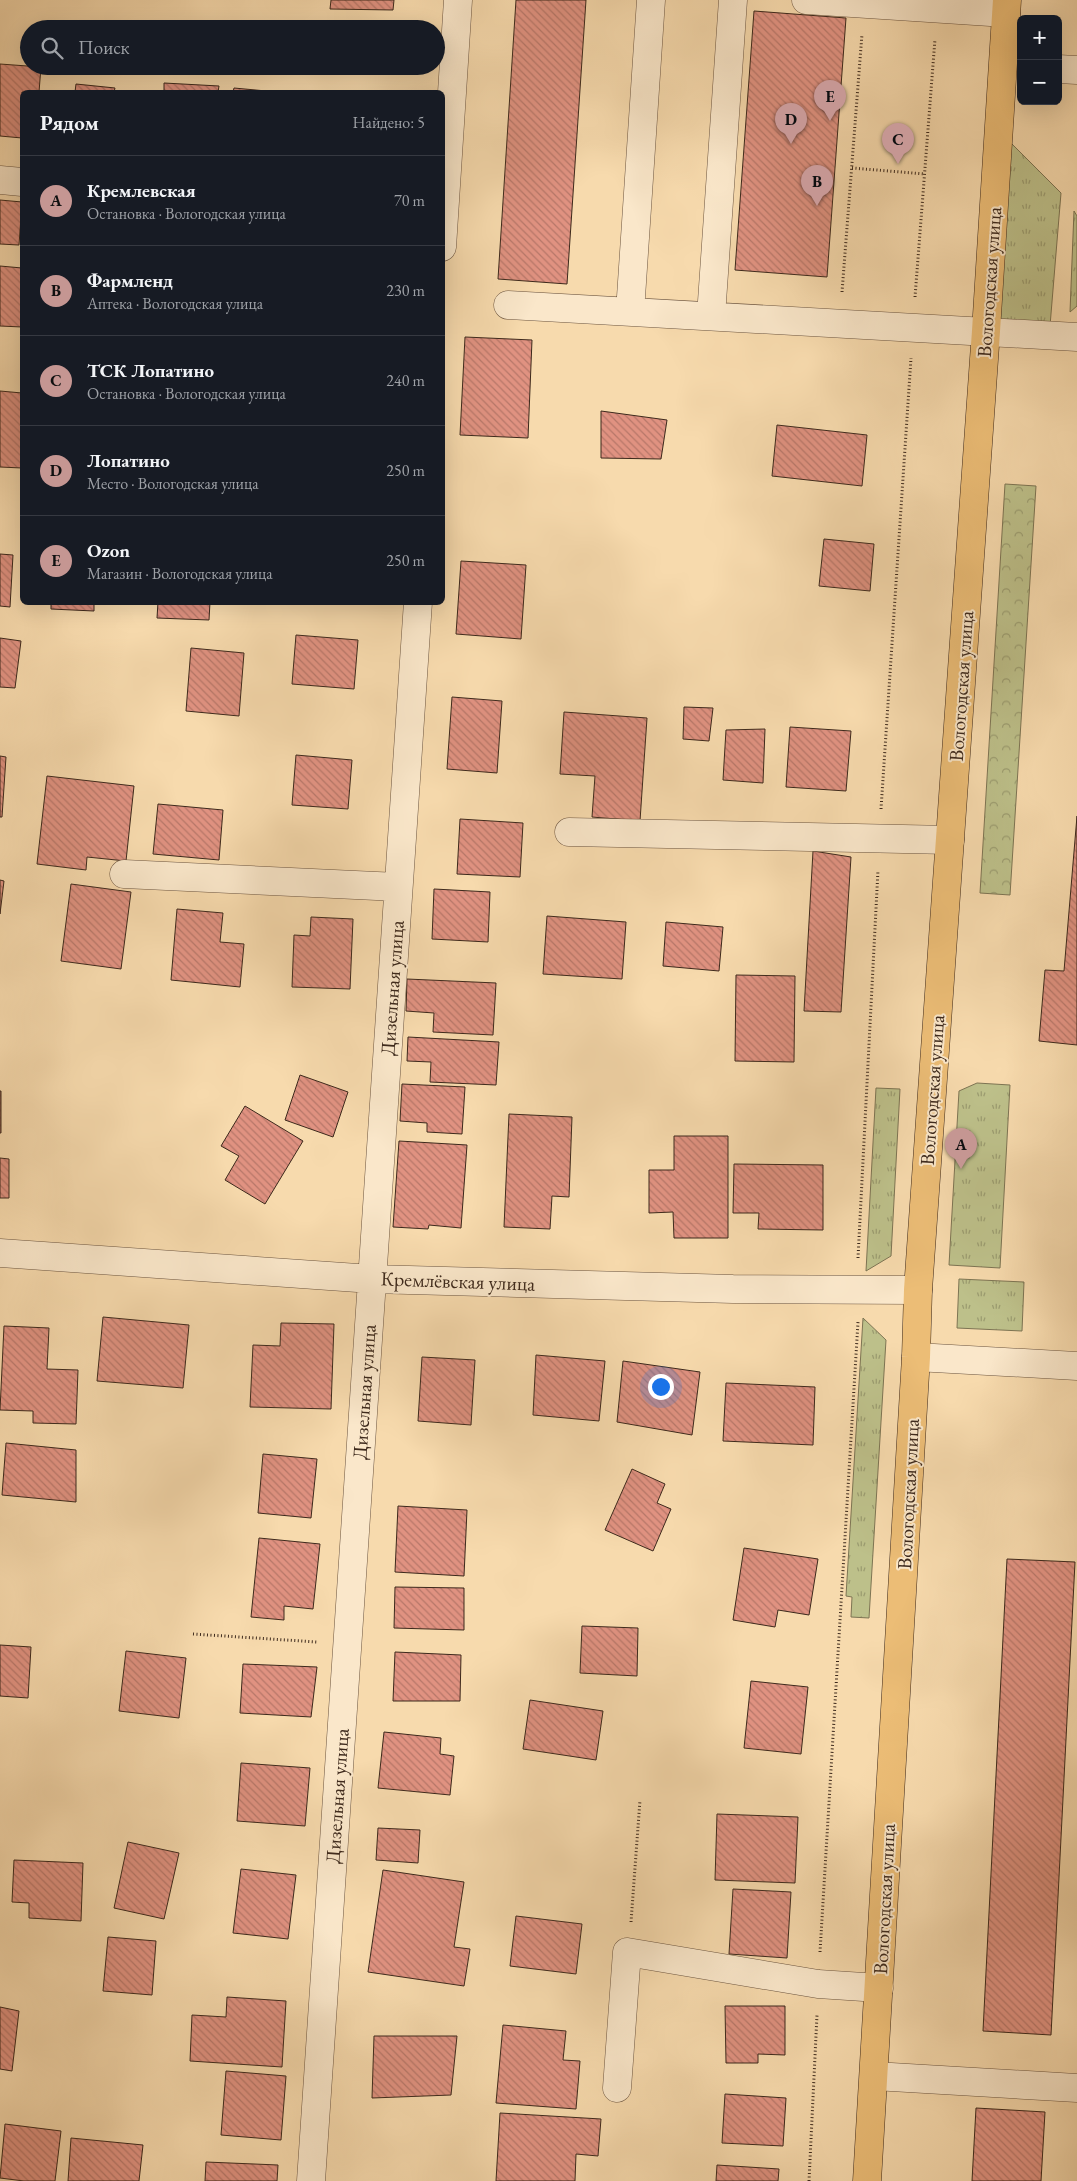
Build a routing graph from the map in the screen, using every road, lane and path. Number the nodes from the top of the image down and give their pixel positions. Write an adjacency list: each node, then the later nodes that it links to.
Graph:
1 (458, 0): 15 (street)
2 (651, 0): 17 (street)
3 (733, 0): 18 (street)
4 (806, 0): 5 (street)
5 (864, 4): 7 (street); 11 (path)
6 (1007, 6): 7 (street); 8 (main road, Вологодская улица)
7 (937, 9): 12 (path)
8 (1012, 66): 21 (main road, Вологодская улица)
9 (1062, 69): 10 (street)
10 (1077, 70)
11 (852, 168): 12 (path); 19 (path)
12 (925, 174): 20 (path)
13 (0, 180): 14 (street)
14 (20, 182)
15 (445, 194)
16 (508, 305): 17 (street)
17 (630, 312): 18 (street)
18 (711, 316): 19 (street)
19 (840, 323): 20 (street)
20 (913, 327): 21 (street)
21 (986, 331): 22 (street); 25 (main road, Вологодская улица)
22 (1077, 337)
23 (418, 605): 27 (street, Дизельная улица)
24 (569, 832): 25 (street)
25 (950, 840): 31 (main road, Вологодская улица)
26 (124, 874): 27 (street)
27 (398, 887): 29 (street, Дизельная улица)
28 (0, 1253): 29 (street, Кремлёвская улица)
29 (372, 1279): 30 (street, Кремлёвская улица); 35 (street, Дизельная улица)
30 (860, 1290): 31 (street, Кремлёвская улица); 38 (path)
31 (918, 1290): 32 (main road, Вологодская улица)
32 (916, 1357): 33 (street); 39 (main road, Вологодская улица)
33 (1077, 1366)
34 (194, 1634): 35 (path)
35 (347, 1644): 43 (street, Дизельная улица)
36 (640, 1800): 37 (path)
37 (627, 1952): 38 (street); 41 (street)
38 (818, 1984): 39 (street); 44 (path)
39 (879, 1988): 40 (main road, Вологодская улица)
40 (874, 2076): 42 (street); 45 (main road, Вологодская улица)
41 (616, 2088)
42 (1077, 2088)
43 (311, 2181)
44 (808, 2181)
45 (868, 2181)

